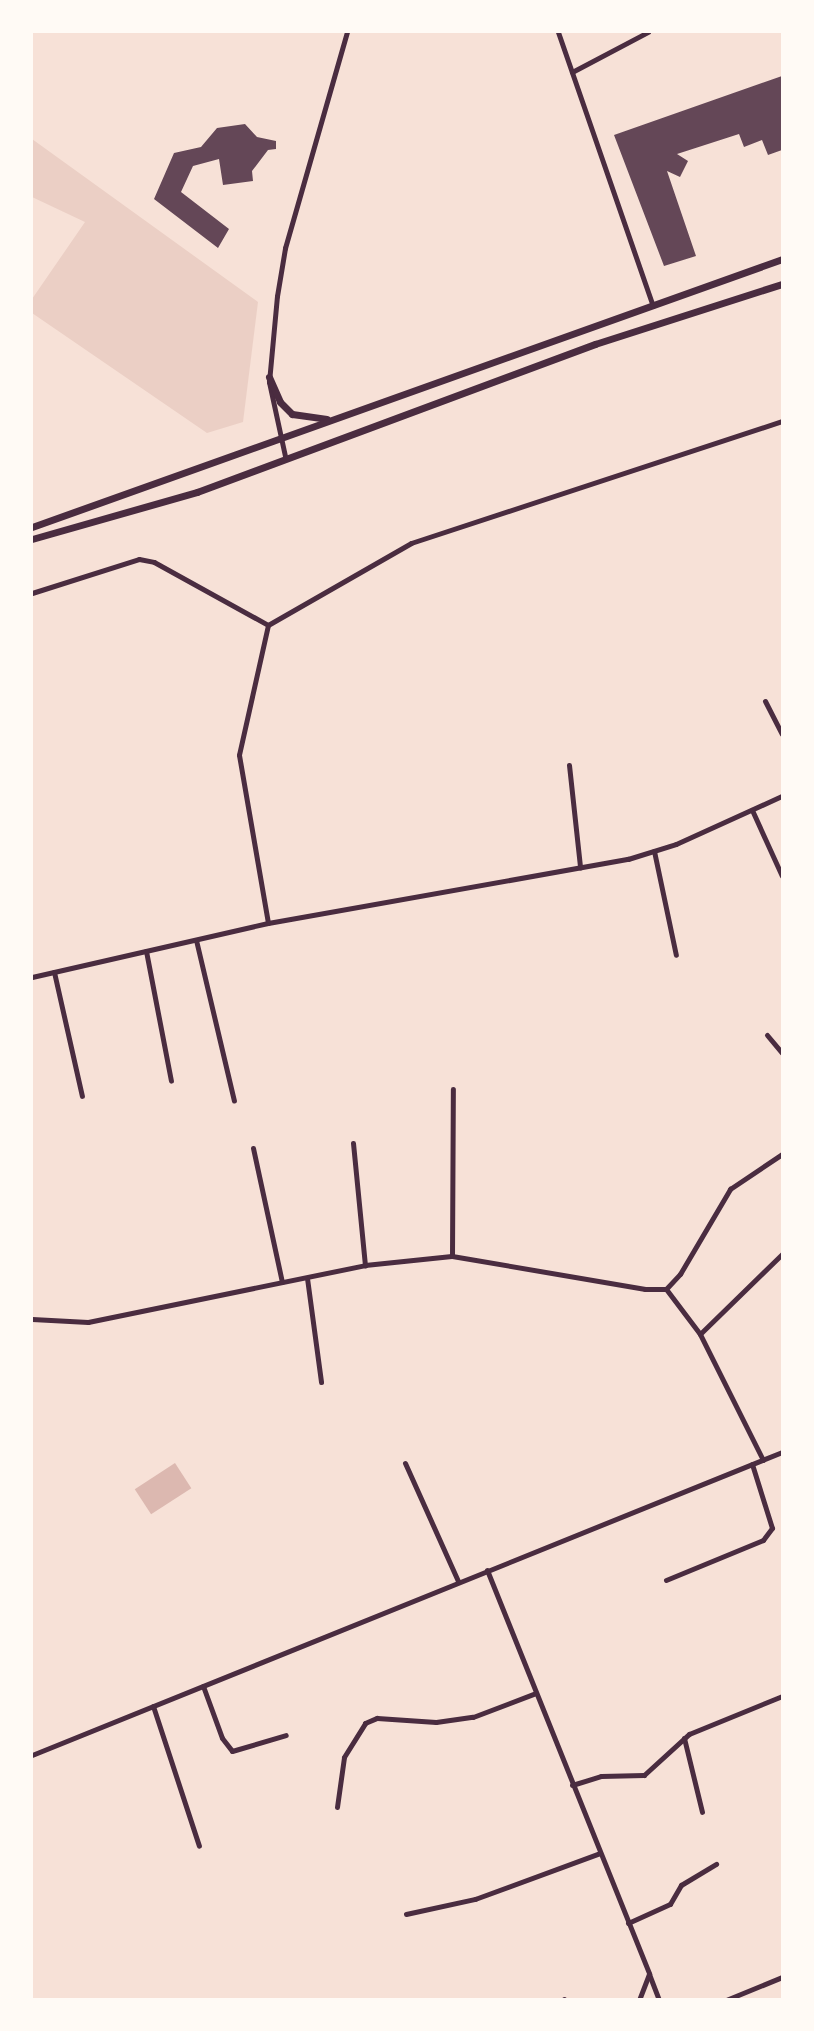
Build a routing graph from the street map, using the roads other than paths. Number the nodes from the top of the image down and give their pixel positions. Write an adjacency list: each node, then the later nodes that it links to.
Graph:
1 (347, 32): 8 (street)
2 (558, 32): 4 (street)
3 (648, 32): 4 (street)
4 (572, 72): 7 (street)
5 (782, 259): 7 (street)
6 (782, 284): 12 (street)
7 (653, 306): 9 (street)
8 (269, 377): 9 (street); 11 (street)
9 (332, 419): 11 (street)
10 (782, 421): 16 (street)
11 (279, 439): 12 (street); 13 (street)
12 (285, 456): 14 (street)
13 (32, 527)
14 (32, 539)
15 (32, 593): 16 (street)
16 (268, 625): 25 (street)
17 (765, 701): 18 (street)
18 (782, 734)
19 (569, 765): 23 (street)
20 (782, 796): 21 (street)
21 (752, 810): 22 (street); 24 (street)
22 (654, 851): 23 (street); 28 (street)
23 (580, 867): 25 (street)
24 (782, 876)
25 (268, 923): 26 (street)
26 (196, 940): 27 (street); 36 (street)
27 (146, 951): 29 (street); 33 (street)
28 (676, 955)
29 (54, 972): 30 (street); 35 (street)
30 (32, 977)
31 (767, 1035): 32 (street)
32 (782, 1054)
33 (171, 1081)
34 (453, 1089): 41 (street)
35 (82, 1096)
36 (234, 1101)
37 (353, 1143): 42 (street)
38 (253, 1148): 44 (street)
39 (782, 1154): 45 (street)
40 (782, 1254): 47 (street)
41 (452, 1256): 42 (street); 45 (street)
42 (365, 1265): 43 (street)
43 (307, 1278): 44 (street); 48 (street)
44 (282, 1282): 46 (street)
45 (666, 1289): 47 (street)
46 (32, 1319)
47 (700, 1335): 50 (street)
48 (321, 1382)
49 (782, 1452): 50 (street)
50 (763, 1460): 52 (street)
51 (405, 1463): 55 (street)
52 (752, 1464): 53 (street); 54 (street)
53 (487, 1570): 55 (street); 57 (street)
54 (666, 1580)
55 (458, 1581): 56 (street)
56 (203, 1686): 59 (street); 60 (street)
57 (536, 1693): 63 (street); 64 (street)
58 (782, 1696): 61 (street)
59 (153, 1706): 62 (street); 66 (street)
60 (286, 1735)
61 (684, 1738): 63 (street); 65 (street)
62 (32, 1755)
63 (572, 1785): 67 (street)
64 (337, 1807)
65 (702, 1812)
66 (200, 1846)
67 (600, 1853): 69 (street); 70 (street)
68 (716, 1864): 70 (street)
69 (406, 1914)
70 (628, 1923): 71 (street)
71 (649, 1975): 73 (street); 74 (street)
72 (782, 1977): 75 (street)
73 (639, 2000)
74 (659, 2000)
75 (726, 2000)

